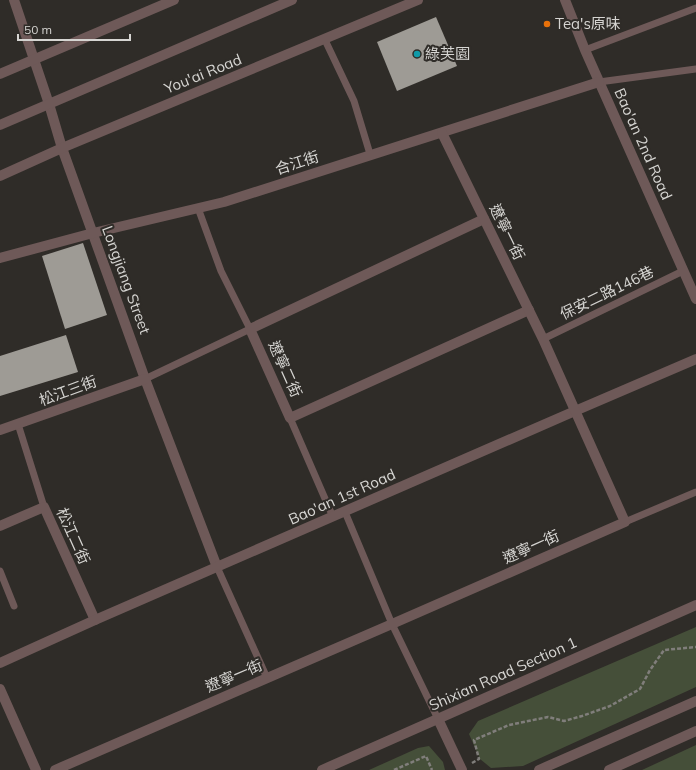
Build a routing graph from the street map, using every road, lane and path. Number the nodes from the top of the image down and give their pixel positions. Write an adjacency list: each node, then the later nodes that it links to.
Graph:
1 (14, 0): 9 (street, Longjiang Street)
2 (174, 0): 9 (street)
3 (292, 0): 13 (street)
4 (418, 0): 7 (street, You'ai Road)
5 (564, 0): 8 (street, Bao'an 2nd Road)
6 (696, 8): 8 (lane)
7 (325, 40): 16 (street, You'ai Road); 17 (lane)
8 (585, 50): 12 (street, Bao'an 2nd Road)
9 (34, 61): 11 (street); 13 (street, Longjiang Street)
10 (696, 69): 12 (lane)
11 (0, 74)
12 (599, 82): 15 (street, 合江街); 23 (street, Bao'an 2nd Road)
13 (49, 104): 14 (street); 16 (street, Longjiang Street)
14 (0, 125)
15 (442, 133): 17 (street, 合江街); 20 (street, 遼寧一街)
16 (62, 148): 18 (street, You'ai Road); 21 (street, Longjiang Street)
17 (370, 154): 19 (street, 合江街)
18 (0, 176)
19 (198, 208): 21 (street, 合江街); 26 (lane)
20 (484, 219): 25 (street, 遼寧一街); 26 (street, 遼寧二街)
21 (93, 233): 22 (street, 合江街); 29 (street, Longjiang Street)
22 (0, 258)
23 (683, 271): 24 (street, Bao'an 2nd Road); 27 (lane, 保安二路146巷)
24 (696, 299)
25 (529, 310): 27 (street, 遼寧一街); 31 (street, 遼寧二街)
26 (250, 329): 29 (lane); 31 (street, 遼寧二街)
27 (543, 339): 30 (street, 遼寧一街)
28 (696, 359): 30 (street, Bao'an 1st Road)
29 (145, 379): 32 (street, 松江三街); 40 (street, Longjiang Street)
30 (575, 411): 36 (street, Bao'an 1st Road); 38 (street, 遼寧一街)
31 (290, 418): 37 (lane)
32 (18, 424): 33 (street, 松江三街); 35 (lane)
33 (0, 430)
34 (696, 492): 38 (lane)
35 (44, 507): 39 (street, 松江二街); 44 (street, 松江二街)
36 (345, 512): 37 (street, Bao'an 1st Road); 45 (lane)
37 (333, 517): 40 (street, Bao'an 1st Road)
38 (625, 522): 45 (street, 遼寧一街)
39 (0, 526)
40 (217, 567): 44 (street, Bao'an 1st Road); 48 (lane)
41 (0, 571): 42 (lane)
42 (14, 606)
43 (696, 606): 51 (street, Shixian Road Section 1)
44 (95, 620): 47 (street, Bao'an 1st Road)
45 (392, 624): 48 (street, 遼寧一街); 51 (lane)
46 (696, 647): 53 (path)
47 (0, 663)
48 (267, 678): 55 (street, 遼寧一街)
49 (0, 689): 54 (street)
50 (696, 701): 60 (street)
51 (438, 719): 56 (street, Shixian Road Section 1); 59 (street)
52 (696, 731): 61 (street)
53 (479, 760)
54 (36, 770)
55 (55, 770)
56 (322, 770)
57 (394, 770): 58 (path)
58 (432, 770)
59 (462, 770)
60 (539, 770)
61 (609, 770)

